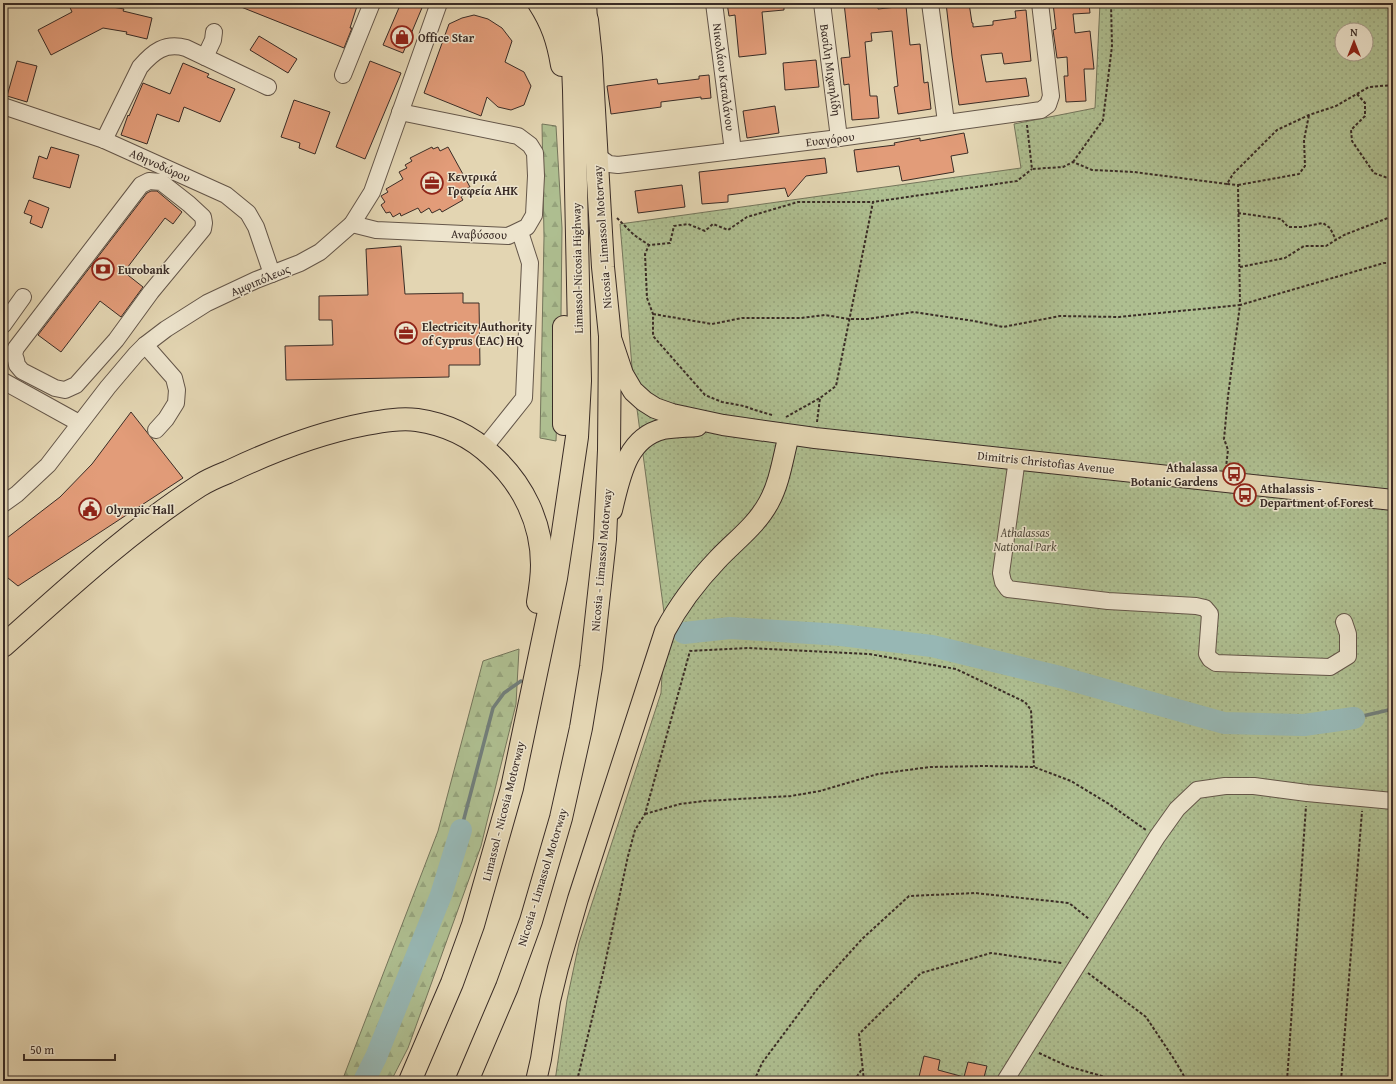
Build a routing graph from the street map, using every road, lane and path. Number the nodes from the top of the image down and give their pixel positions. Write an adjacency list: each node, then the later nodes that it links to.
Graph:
1 (372, 3): 13 (street)
2 (439, 3): 18 (street, Αμφιπόλεως)
3 (539, 3): 65 (highway)
4 (542, 3): 10 (main road)
5 (714, 3): 24 (street, Νικολάου Καταλάνου)
6 (822, 3): 22 (street, Βασίλη Μιχαηλίδη)
7 (930, 3): 21 (street)
8 (1040, 3): 19 (street, Ευαγόρου)
9 (1111, 3): 26 (path)
10 (578, 10): 25 (highway, Nicosia - Limassol Motorway); 65 (highway, Limassol-Nicosia Highway)
11 (214, 32): 12 (street)
12 (205, 57): 15 (street); 23 (street)
13 (343, 75)
14 (1393, 85): 16 (path)
15 (268, 87)
16 (1357, 94): 20 (path); 28 (path)
17 (3, 106): 23 (street, Αθηνοδώρου)
18 (400, 112): 35 (street, Αμφιπόλεως); 36 (street, Αναβύσσου)
19 (1025, 112): 21 (street, Ευαγόρου); 27 (path)
20 (1309, 115): 29 (path); 30 (path)
21 (946, 122): 22 (street, Ευαγόρου)
22 (839, 138): 24 (street, Ευαγόρου)
23 (104, 140): 41 (street, Αθηνοδώρου)
24 (733, 151): 25 (street, Ευαγόρου)
25 (596, 155): 47 (highway, Nicosia - Limassol Motorway)
26 (1073, 162): 27 (path); 29 (path)
27 (1032, 169): 31 (path)
28 (1393, 180)
29 (1227, 184): 30 (path)
30 (1238, 186): 32 (path)
31 (873, 202): 38 (path); 45 (path)
32 (1238, 213): 37 (path); 40 (path)
33 (615, 216): 38 (path)
34 (1393, 216): 37 (path)
35 (352, 224): 36 (street, Αναβύσσου); 41 (street, Αμφιπόλεως)
36 (520, 232): 59 (street)
37 (1336, 240): 40 (path)
38 (649, 246): 44 (path)
39 (1393, 263): 43 (path)
40 (1240, 267): 43 (path)
41 (272, 274): 49 (street, Αμφιπόλεως)
42 (23, 297): 46 (street)
43 (1240, 306): 45 (path); 62 (path)
44 (653, 314): 45 (path); 52 (path)
45 (849, 319): 51 (path)
46 (3, 325)
47 (610, 336): 54 (main road, Dimitris Christofias Avenue); 66 (highway, Nicosia - Limassol Motorway)
48 (116, 340): 48 (street); 49 (street)
49 (140, 350): 53 (street, Αμφιπόλεως); 56 (street)
50 (3, 381): 53 (street)
51 (820, 398): 55 (path); 58 (path)
52 (777, 416)
53 (79, 423): 64 (street, Αμφιπόλεως)
54 (723, 425): 57 (main road, Dimitris Christofias Avenue); 66 (main road, Dimitris Christofias Avenue)
55 (790, 427): 57 (main road, Dimitris Christofias Avenue); 58 (main road, Dimitris Christofias Avenue); 61 (main road)
56 (156, 430)
57 (759, 430): 61 (main road)
58 (815, 438): 60 (main road, Dimitris Christofias Avenue)
59 (484, 448): 68 (highway); 70 (highway)
60 (1017, 459): 62 (main road, Dimitris Christofias Avenue); 67 (street)
61 (779, 474): 79 (main road)
62 (1224, 481): 63 (main road, Dimitris Christofias Avenue)
63 (1393, 500)
64 (3, 504)
65 (563, 532): 70 (highway, Limassol - Nicosia Motorway)
66 (605, 539): 82 (highway, Nicosia - Limassol Motorway)
67 (1344, 622)
68 (3, 646)
69 (1034, 767): 74 (path); 74 (path); 75 (path)
70 (512, 788): 81 (highway, Limassol - Nicosia Motorway)
71 (1307, 793): 72 (street); 75 (street); 92 (path)
72 (1363, 798): 73 (street); 93 (path)
73 (1393, 801)
74 (645, 814): 85 (path)
75 (1157, 837): 76 (street)
76 (1101, 928): 77 (street); 86 (path)
77 (1078, 966): 78 (street); 80 (path); 91 (path)
78 (1025, 1047): 89 (street); 90 (path)
79 (540, 1059): 83 (main road); 84 (main road)
80 (862, 1068): 87 (path); 88 (path)
81 (410, 1081)
82 (467, 1081)
83 (536, 1081)
84 (540, 1081)
85 (577, 1081)
86 (754, 1081)
87 (854, 1081)
88 (864, 1081)
89 (1005, 1081)
90 (1119, 1081)
91 (1187, 1081)
92 (1287, 1081)
93 (1341, 1081)

